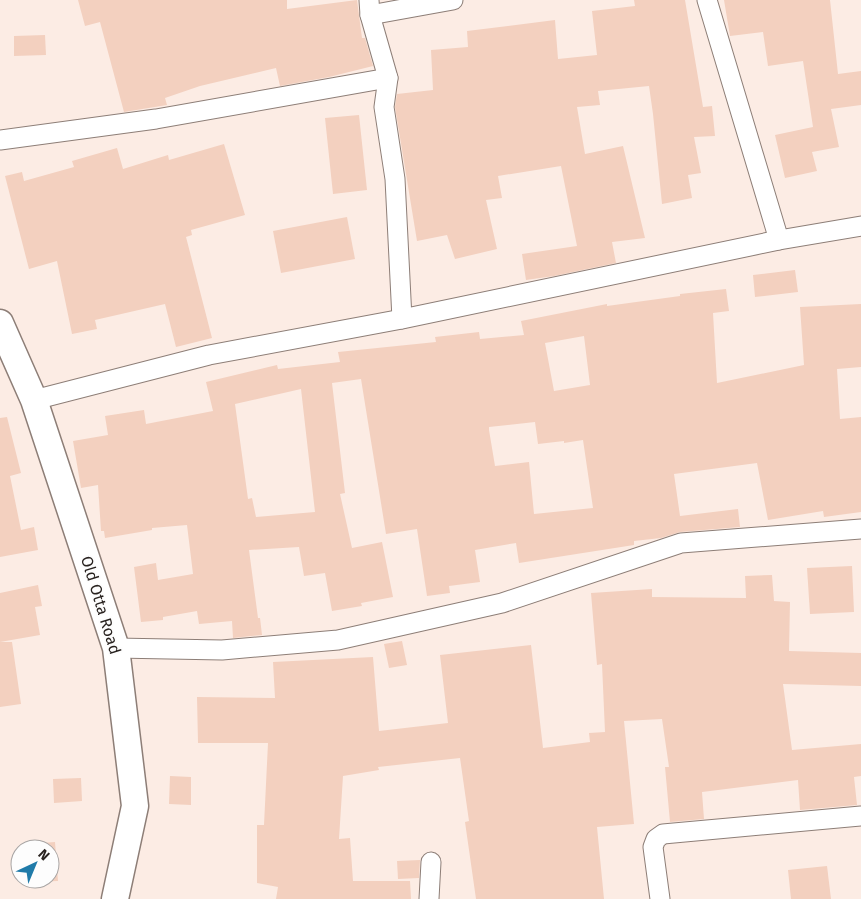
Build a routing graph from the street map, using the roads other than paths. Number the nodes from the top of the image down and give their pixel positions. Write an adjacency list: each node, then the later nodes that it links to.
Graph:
1 (453, 0): 3 (street)
2 (707, 0): 7 (street)
3 (369, 8): 4 (street)
4 (388, 78): 5 (street); 8 (street)
5 (0, 140)
6 (861, 226): 7 (street)
7 (780, 240): 8 (street)
8 (402, 319): 10 (street)
9 (0, 323): 10 (street, Old Otta Road)
10 (34, 400): 12 (street, Old Otta Road)
11 (861, 529): 12 (street)
12 (116, 648): 15 (street, Old Otta Road)
13 (861, 816): 17 (street)
14 (430, 862): 16 (street)
15 (115, 899)
16 (429, 899)
17 (660, 899)

